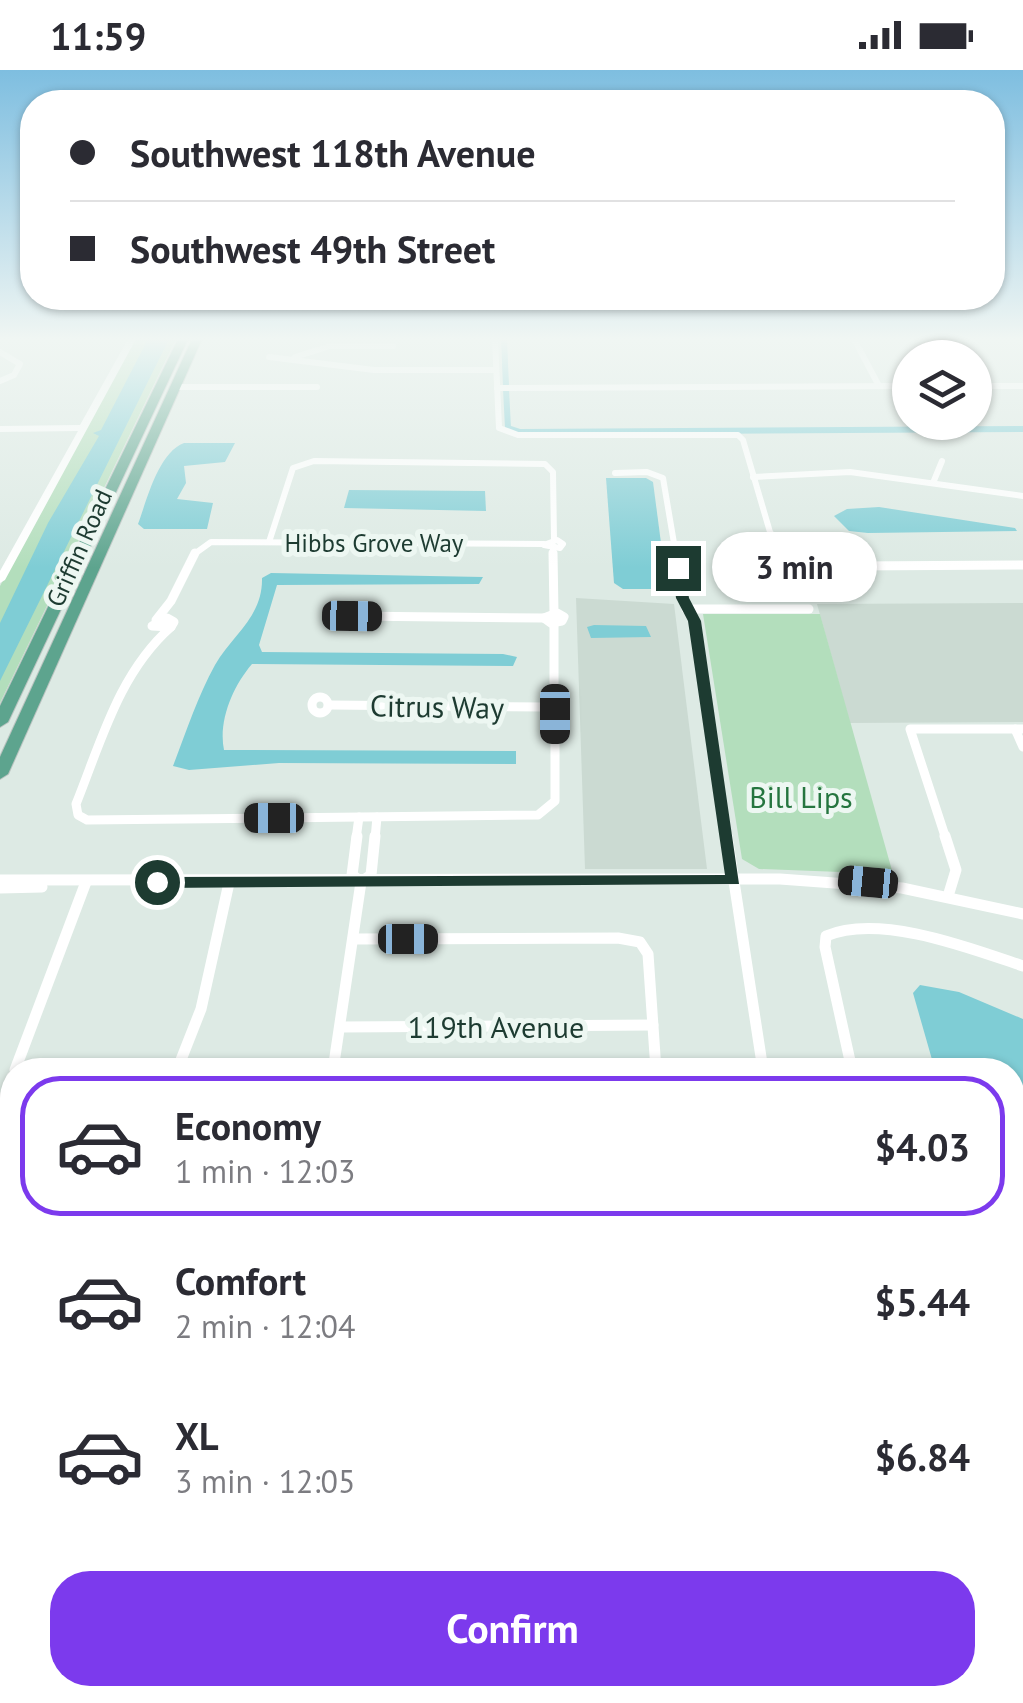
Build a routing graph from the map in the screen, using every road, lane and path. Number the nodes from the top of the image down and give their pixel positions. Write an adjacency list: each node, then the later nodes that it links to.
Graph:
1 (90, 415): 6 (street)
2 (147, 415): 7 (main road, Griffin Road)
3 (163, 415): 8 (main road, Griffin Road)
4 (498, 415): 11 (street)
5 (0, 429): 6 (street)
6 (82, 430): 17 (street)
7 (139, 431): 8 (main road); 28 (main road, Griffin Road)
8 (154, 435): 31 (main road, Griffin Road)
9 (942, 462): 12 (street)
10 (615, 472): 19 (street)
11 (753, 477): 12 (street); 16 (street)
12 (933, 483): 13 (street)
13 (1023, 496)
14 (269, 542): 15 (street, Hibbs Grove Way); 15 (street); 18 (street, Hibbs Grove Way)
15 (550, 544): 22 (street)
16 (1023, 565)
17 (0, 580)
18 (171, 606): 23 (street); 24 (street)
19 (686, 609): 20 (street); 35 (street)
20 (809, 609)
21 (352, 616): 22 (street)
22 (551, 618): 27 (street)
23 (154, 624): 24 (street); 25 (street)
24 (172, 624): 25 (street)
25 (152, 647): 32 (street)
26 (330, 705): 27 (street, Citrus Way)
27 (555, 708): 33 (street)
28 (0, 722)
29 (1019, 729): 30 (street); 40 (street)
30 (1023, 747)
31 (0, 774)
32 (359, 817): 33 (street); 37 (street)
33 (377, 817): 37 (street)
34 (0, 880): 36 (street)
35 (734, 880): 37 (street); 40 (street); 50 (street)
36 (82, 882): 38 (street); 39 (street); 46 (street)
37 (361, 882): 38 (street); 42 (street)
38 (229, 883): 47 (street)
39 (0, 888)
40 (949, 893): 41 (street)
41 (1023, 914)
42 (353, 939): 44 (street); 45 (street)
43 (1023, 966): 51 (street)
44 (653, 1025): 45 (street, 119th Avenue); 49 (street)
45 (340, 1027): 48 (street)
46 (19, 1058)
47 (183, 1058)
48 (335, 1058)
49 (655, 1058)
50 (761, 1058)
51 (849, 1058)

